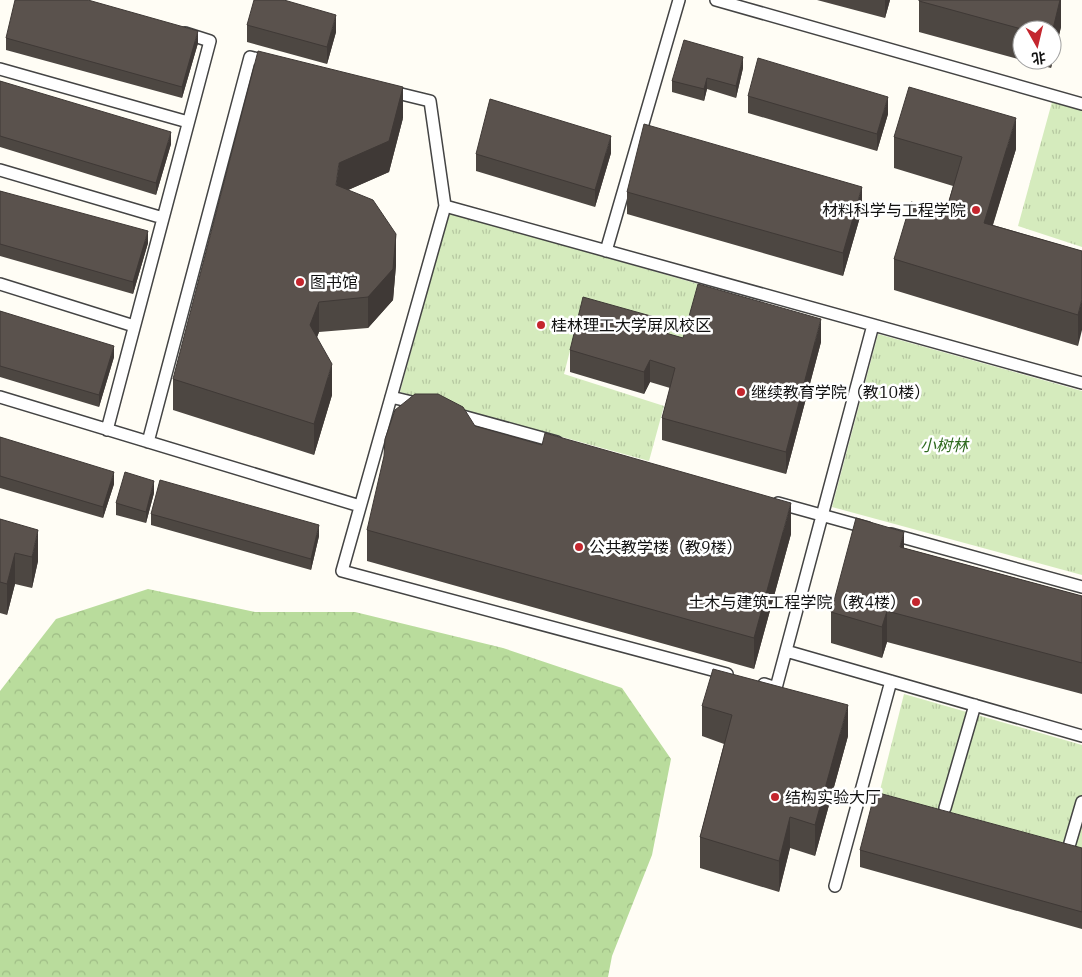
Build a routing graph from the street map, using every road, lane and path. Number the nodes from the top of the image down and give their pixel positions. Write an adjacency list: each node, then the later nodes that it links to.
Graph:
1 (679, 0): 12 (lane)
2 (716, 0): 7 (lane)
3 (173, 30): 8 (lane)
4 (278, 64): 22 (lane)
5 (0, 69): 8 (lane)
6 (382, 90): 10 (lane)
7 (1082, 104)
8 (188, 122): 11 (lane)
9 (0, 170): 11 (lane)
10 (445, 206): 12 (lane); 17 (lane)
11 (163, 218): 15 (lane)
12 (606, 251): 14 (lane)
13 (0, 284): 15 (lane)
14 (872, 325): 16 (lane); 26 (lane)
15 (134, 326): 21 (lane)
16 (1082, 383)
17 (391, 396): 19 (lane); 25 (lane)
18 (0, 397): 21 (lane)
19 (428, 407)
20 (447, 412): 23 (lane)
21 (107, 430): 22 (lane)
22 (148, 442): 25 (lane)
23 (567, 445)
24 (765, 500): 26 (lane)
25 (360, 506): 29 (lane)
26 (822, 515): 27 (lane); 28 (lane)
27 (1082, 587)
28 (786, 651): 30 (lane); 31 (lane)
29 (738, 677)
30 (891, 681): 32 (lane); 37 (lane)
31 (757, 682)
32 (976, 705): 33 (lane); 35 (lane)
33 (1082, 736)
34 (1082, 802): 36 (lane)
35 (946, 808)
36 (1070, 844)
37 (835, 886)

